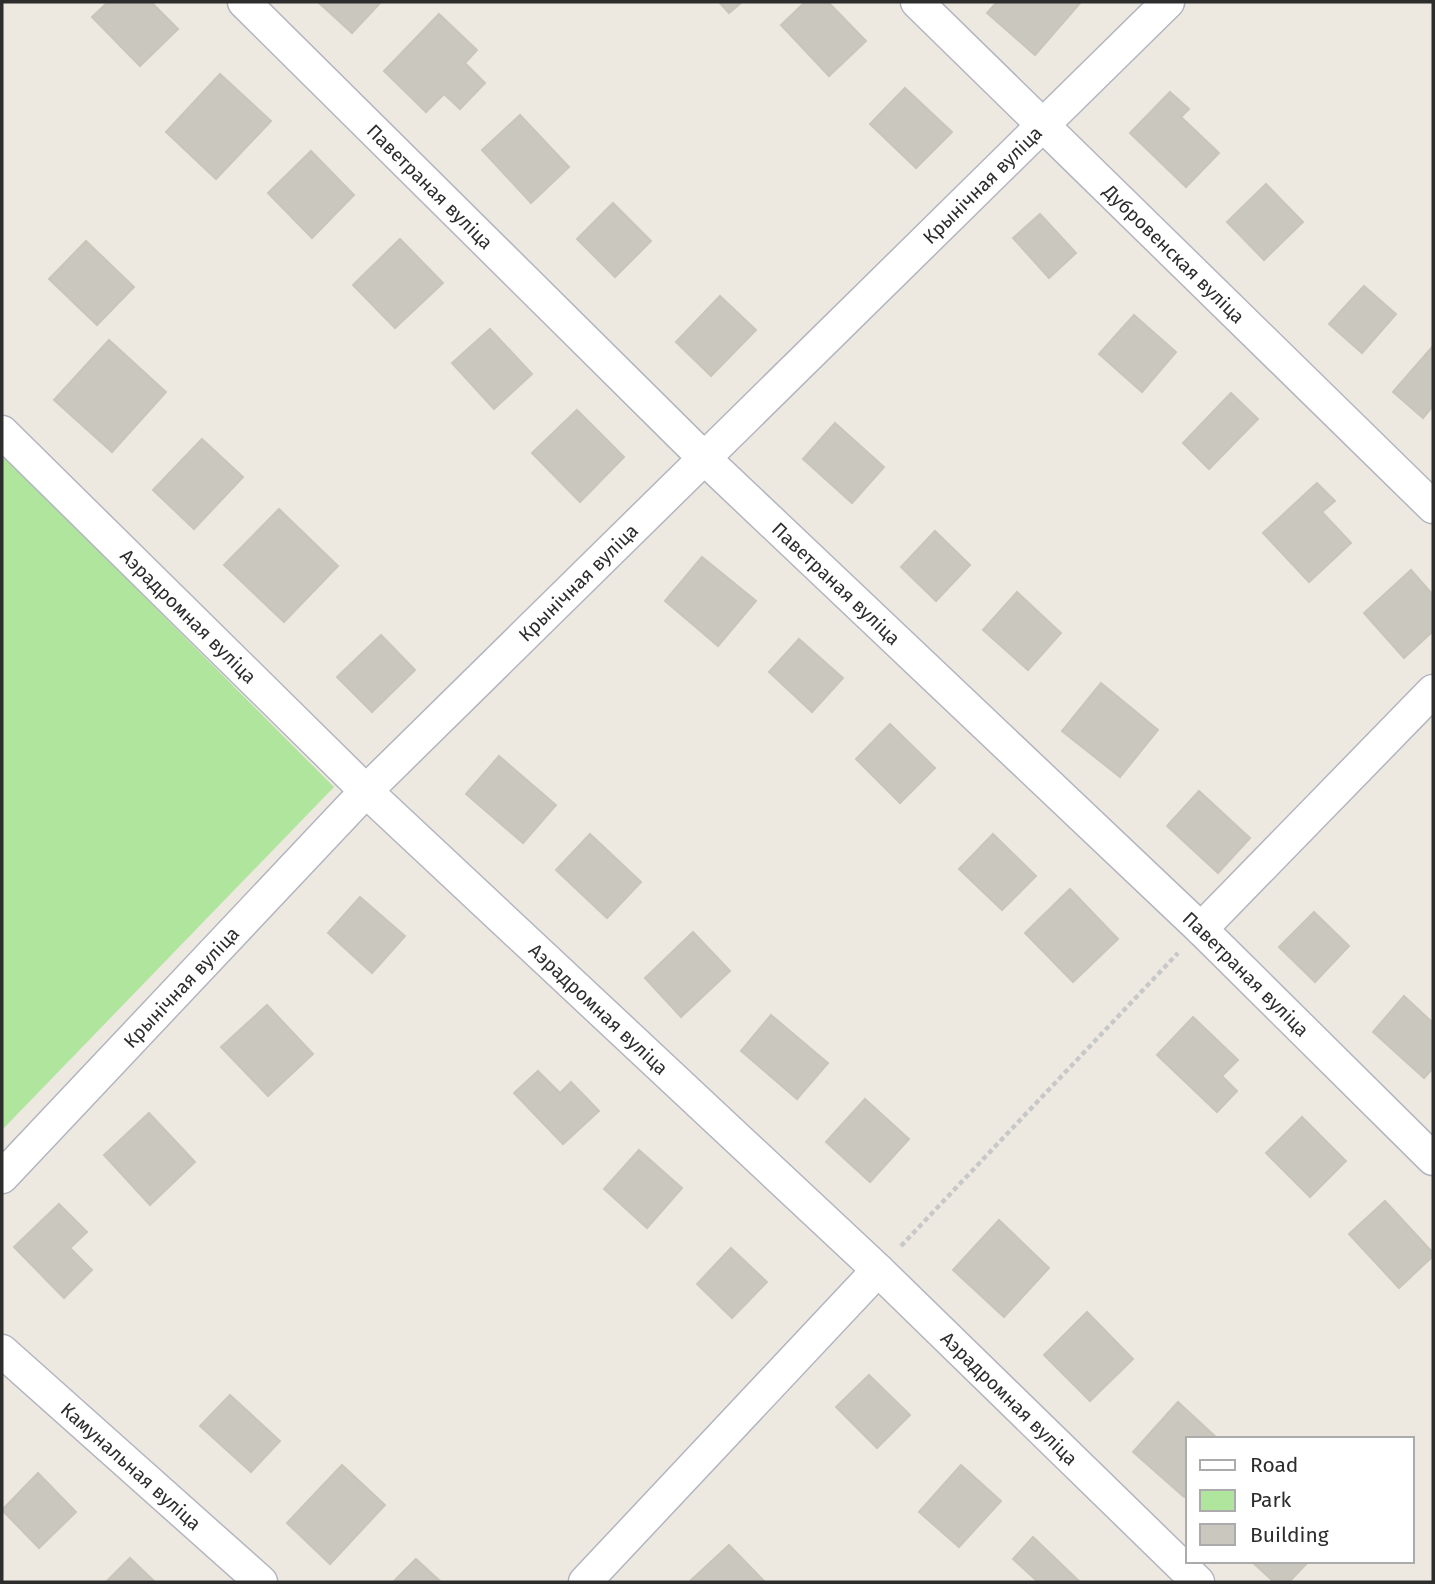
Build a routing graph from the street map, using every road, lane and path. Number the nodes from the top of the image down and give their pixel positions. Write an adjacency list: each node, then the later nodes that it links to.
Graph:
1 (244, 2): 6 (street, Паветраная вуліца)
2 (917, 2): 4 (street, Дубровенская вуліца)
3 (1168, 2): 4 (street, Крынічная вуліца)
4 (1043, 126): 6 (street, Крынічная вуліца); 7 (street, Дубровенская вуліца)
5 (2, 432): 9 (street, Аэрадромная вуліца)
6 (704, 458): 9 (street, Крынічная вуліца); 10 (street, Паветраная вуліца)
7 (1433, 507)
8 (1433, 691): 10 (street)
9 (366, 791): 12 (street, Крынічная вуліца); 13 (street, Аэрадромная вуліца)
10 (1200, 929): 11 (street, Паветраная вуліца); 13 (path)
11 (1433, 1159)
12 (2, 1177)
13 (878, 1270): 16 (street); 17 (street, Аэрадромная вуліца)
14 (2, 1351): 15 (street, Камунальная вуліца)
15 (261, 1582)
16 (585, 1582)
17 (1198, 1582)

